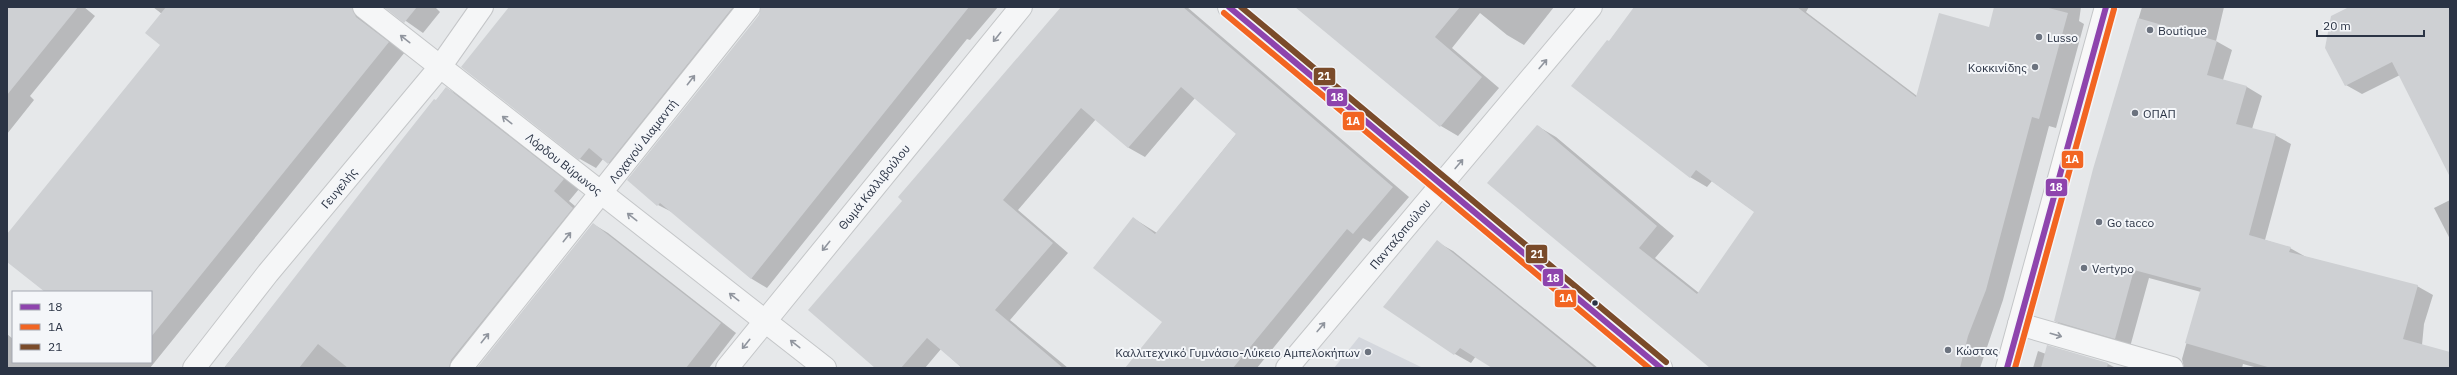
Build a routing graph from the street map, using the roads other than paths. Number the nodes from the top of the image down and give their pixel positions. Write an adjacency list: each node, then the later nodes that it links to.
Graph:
1 (364, 7): 8 (street, Λόρδου Βύρωνος, one-way to 1)
2 (482, 7): 8 (street, Γευγελής)
3 (749, 7): 10 (street, Λοχαγού Διαμαντή, one-way to 3)
4 (1021, 7): 11 (street, Θωμά Καλλιβούλου, one-way to 11)
5 (1229, 7): 9 (main road)
6 (1591, 7): 9 (street, Πανταζοπούλου, one-way to 6)
7 (2106, 7): 12 (main road)
8 (440, 67): 10 (street, Λόρδου Βύρωνος, one-way to 8); 13 (street, Γευγελής)
9 (1442, 184): 17 (street, Πανταζοπούλου, one-way to 9); 18 (main road)
10 (602, 193): 11 (street, Λόρδου Βύρωνος, one-way to 10); 14 (street, Λοχαγού Διαμαντή, one-way to 10)
11 (765, 321): 15 (street, Θωμά Καλλιβούλου, one-way to 15); 16 (street, Λόρδου Βύρωνος, one-way to 11)
12 (2019, 324): 19 (main road); 20 (street, one-way to 20)
13 (194, 368)
14 (461, 368)
15 (727, 368)
16 (825, 368)
17 (1287, 368)
18 (1661, 368)
19 (2007, 368)
20 (2172, 368)

